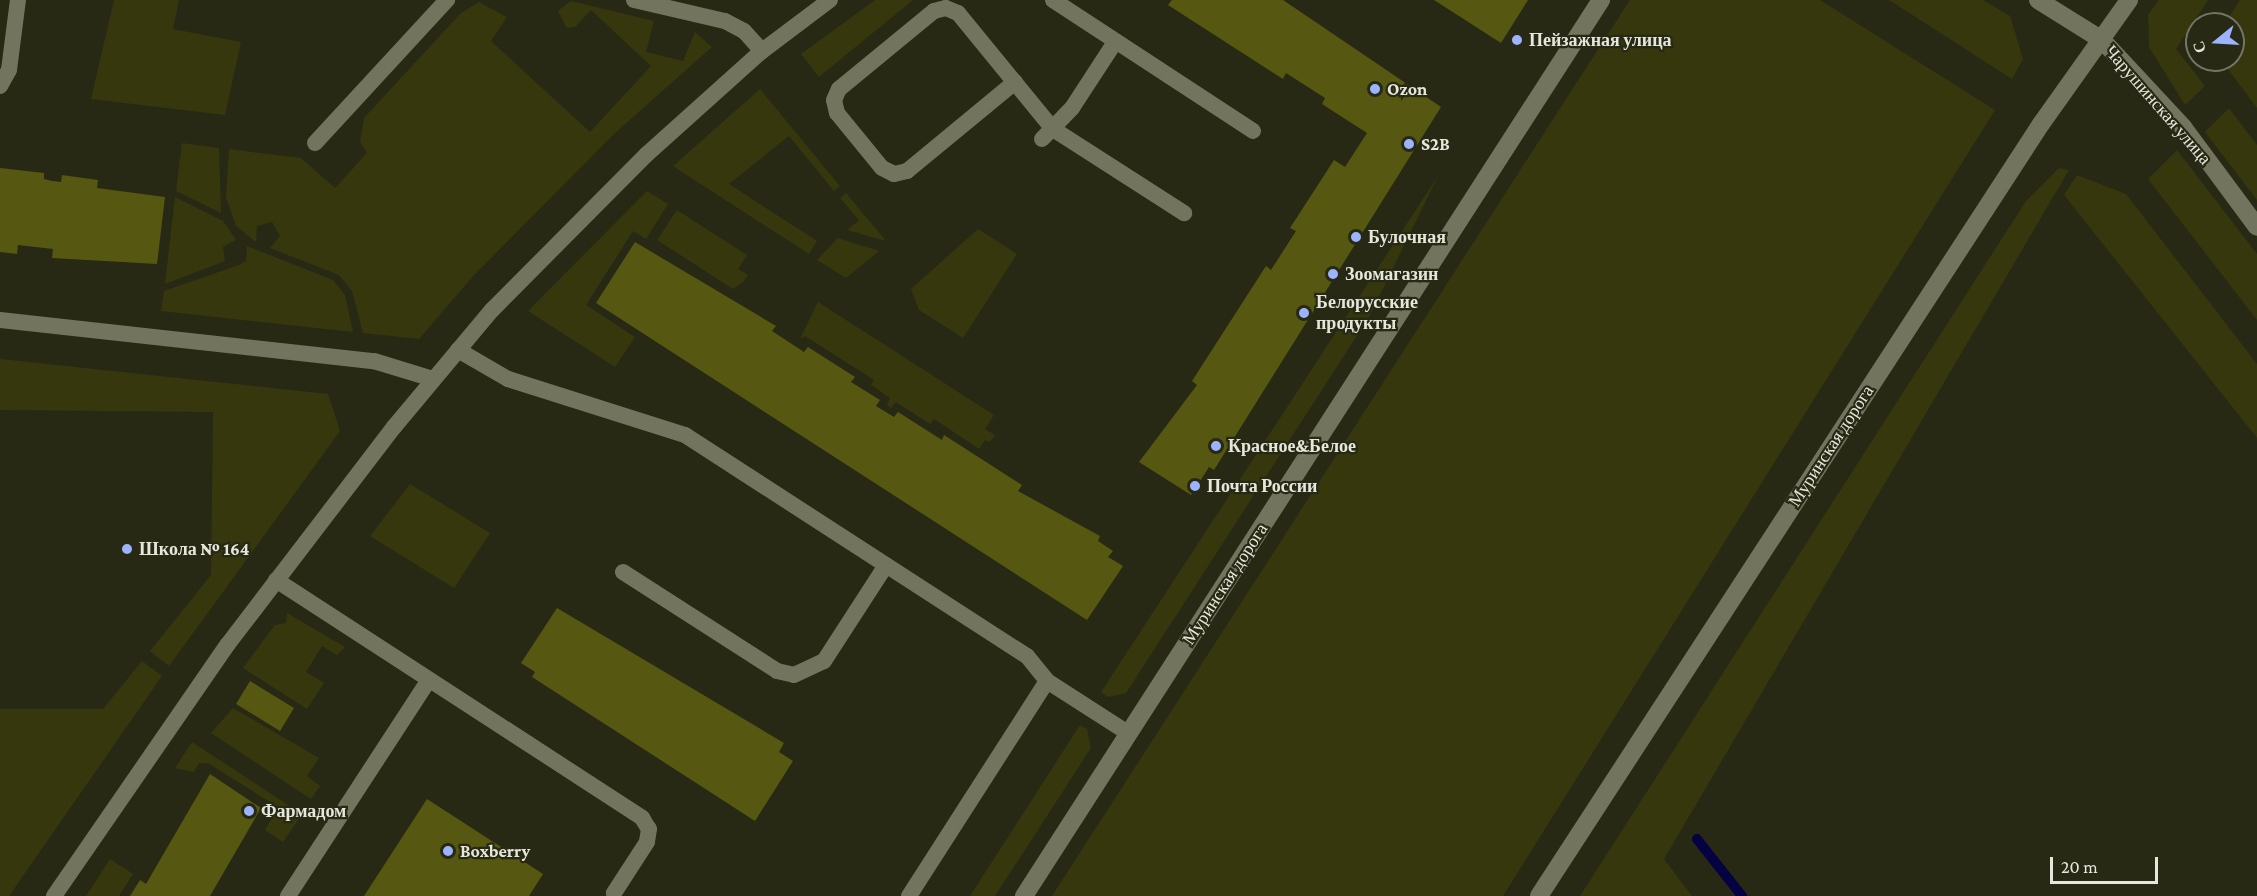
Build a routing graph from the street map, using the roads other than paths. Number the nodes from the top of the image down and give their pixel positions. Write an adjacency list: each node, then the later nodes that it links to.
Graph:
1 (18, 0): 13 (lane)
2 (447, 0): 16 (lane)
3 (634, 0): 11 (lane)
4 (830, 0): 11 (lane)
5 (1053, 0): 10 (lane)
6 (1601, 0): 27 (street, Муринская дорога)
7 (2038, 0): 9 (street)
8 (2129, 0): 9 (street, Муринская дорога)
9 (2102, 40): 18 (street, Чарушинская улица); 33 (street, Муринская дорога)
10 (1115, 42): 14 (lane); 15 (lane)
11 (762, 51): 20 (lane)
12 (1015, 82): 12 (lane); 15 (lane)
13 (0, 86)
14 (1253, 131)
15 (1048, 134): 17 (lane)
16 (315, 142)
17 (1184, 213)
18 (2257, 227)
19 (0, 320): 21 (lane)
20 (458, 350): 21 (lane); 22 (lane)
21 (433, 379): 24 (lane)
22 (886, 565): 23 (lane); 26 (lane)
23 (623, 572)
24 (276, 580): 25 (lane); 29 (lane)
25 (429, 680): 28 (lane); 30 (lane)
26 (1047, 681): 27 (lane); 31 (lane)
27 (1128, 734): 32 (street, Муринская дорога)
28 (614, 893)
29 (54, 896)
30 (288, 896)
31 (909, 896)
32 (1024, 896)
33 (1539, 896)

